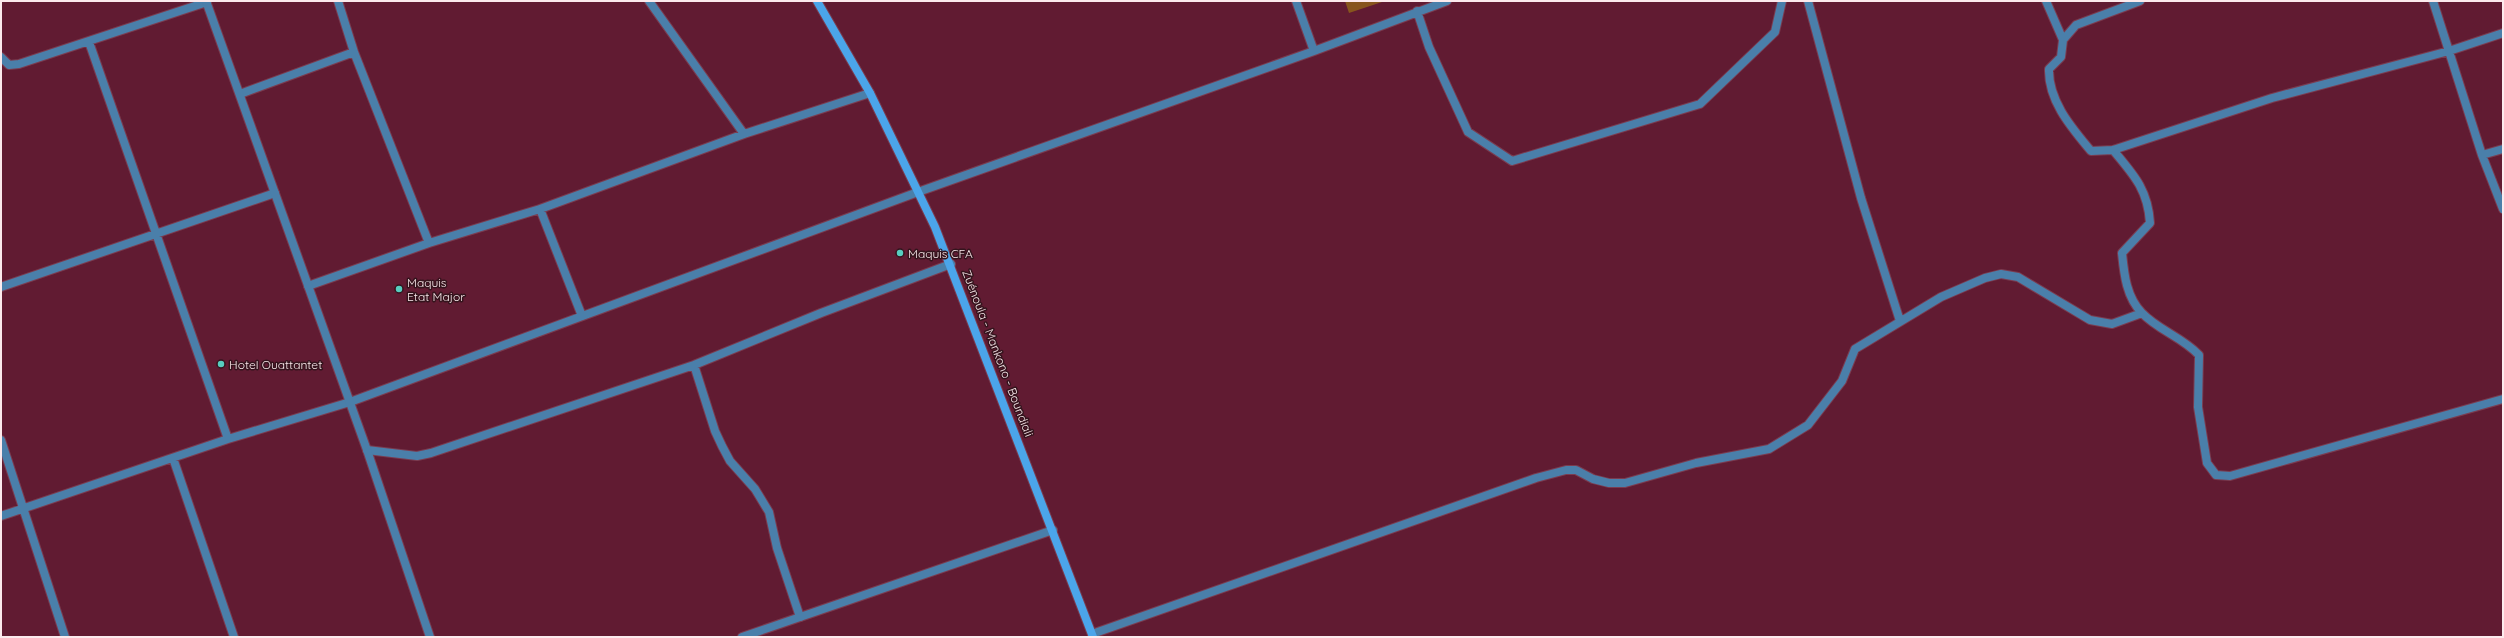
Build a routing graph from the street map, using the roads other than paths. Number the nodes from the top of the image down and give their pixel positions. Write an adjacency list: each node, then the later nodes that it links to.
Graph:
1 (206, 1): 15 (street); 21 (street)
2 (338, 1): 18 (street)
3 (649, 1): 22 (street)
4 (817, 1): 20 (main road, Zuénoula - Mankono - Boundiali)
5 (1296, 1): 16 (street)
6 (1447, 1): 12 (street)
7 (1782, 1): 12 (street)
8 (1808, 1): 37 (street)
9 (2046, 1): 14 (street)
10 (2140, 1): 14 (street)
11 (2433, 1): 17 (street)
12 (1417, 11): 16 (street)
13 (2503, 33): 17 (street)
14 (2063, 40): 24 (street)
15 (89, 42): 19 (street); 30 (street)
16 (1314, 51): 26 (street)
17 (2449, 51): 24 (street); 25 (street)
18 (354, 52): 21 (street); 31 (street)
19 (1, 57)
20 (870, 93): 22 (street); 26 (main road, Zuénoula - Mankono - Boundiali)
21 (240, 94): 27 (street)
22 (744, 134): 28 (street)
23 (2503, 149): 25 (street)
24 (2113, 150): 35 (street)
25 (2482, 155): 29 (street)
26 (918, 192): 32 (main road, Zuénoula - Mankono - Boundiali); 36 (street)
27 (275, 193): 30 (street); 33 (street)
28 (540, 209): 31 (street); 36 (street)
29 (2503, 209)
30 (157, 234): 34 (street); 41 (street)
31 (429, 243): 33 (street)
32 (951, 264): 38 (street); 47 (main road, Zuénoula - Mankono - Boundiali)
33 (308, 286): 40 (street)
34 (1, 287)
35 (2142, 313): 37 (street); 39 (street)
36 (582, 316): 40 (street)
37 (1900, 321): 49 (street)
38 (694, 365): 43 (street); 48 (street)
39 (2503, 399)
40 (350, 402): 41 (street); 43 (street)
41 (228, 439): 44 (street)
42 (1, 440): 45 (street)
43 (367, 450): 52 (street)
44 (173, 458): 45 (street); 51 (street)
45 (22, 509): 46 (street); 50 (street)
46 (1, 516)
47 (1053, 530): 48 (street); 49 (main road, Zuénoula - Mankono - Boundiali)
48 (800, 617): 53 (street)
49 (1093, 635)
50 (65, 637)
51 (234, 637)
52 (430, 637)
53 (742, 637)

